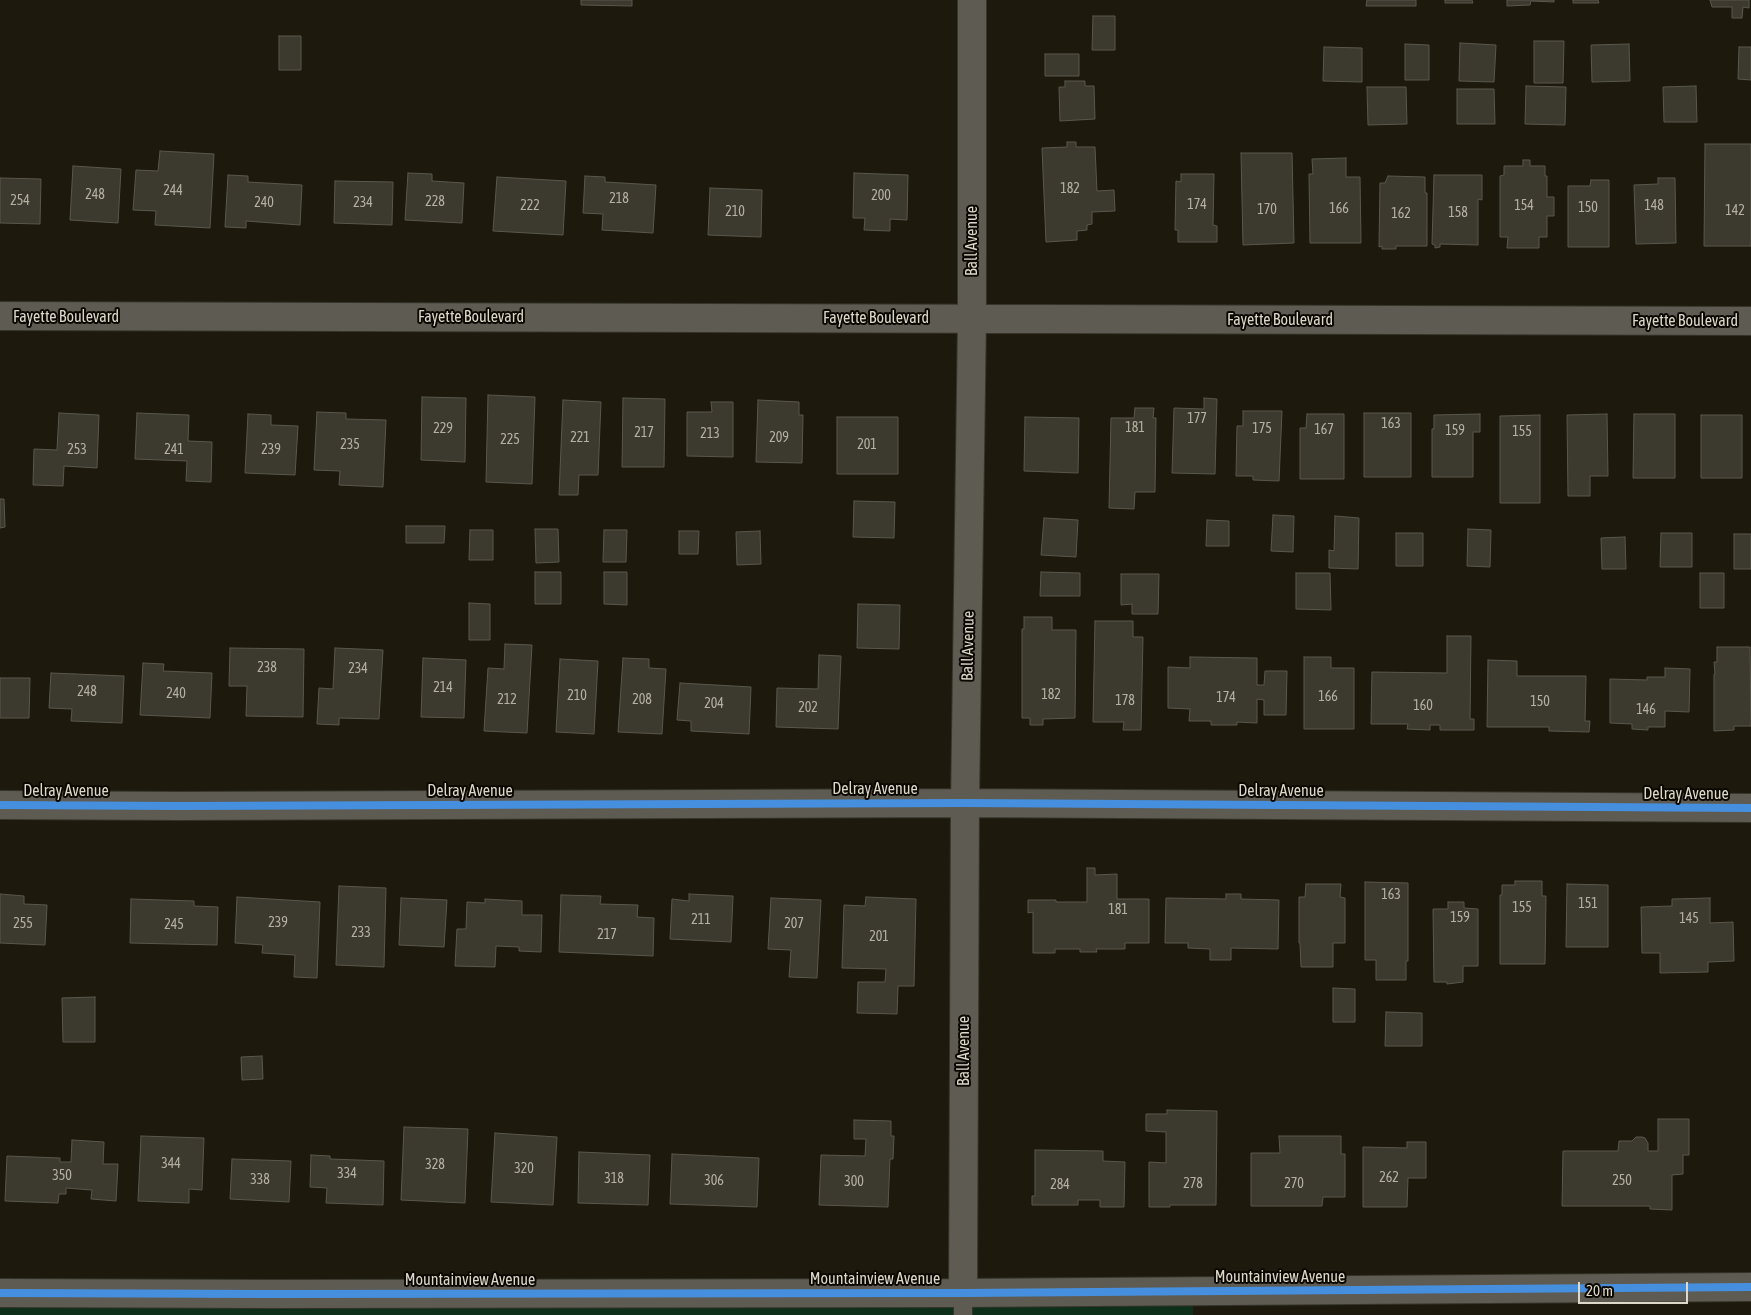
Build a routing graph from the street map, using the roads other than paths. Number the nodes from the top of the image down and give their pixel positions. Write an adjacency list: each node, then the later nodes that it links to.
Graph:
1 (972, 0): 3 (street, Ball Avenue)
2 (0, 316): 3 (street, Fayette Boulevard)
3 (972, 318): 4 (street, Fayette Boulevard); 5 (street, Ball Avenue)
4 (1751, 321)
5 (965, 802): 6 (street, Delray Avenue); 7 (street, Delray Avenue); 10 (street, Ball Avenue)
6 (0, 805)
7 (1751, 808)
8 (1751, 1287): 10 (street, Mountainview Avenue)
9 (0, 1293): 10 (street, Mountainview Avenue)
10 (963, 1304)

